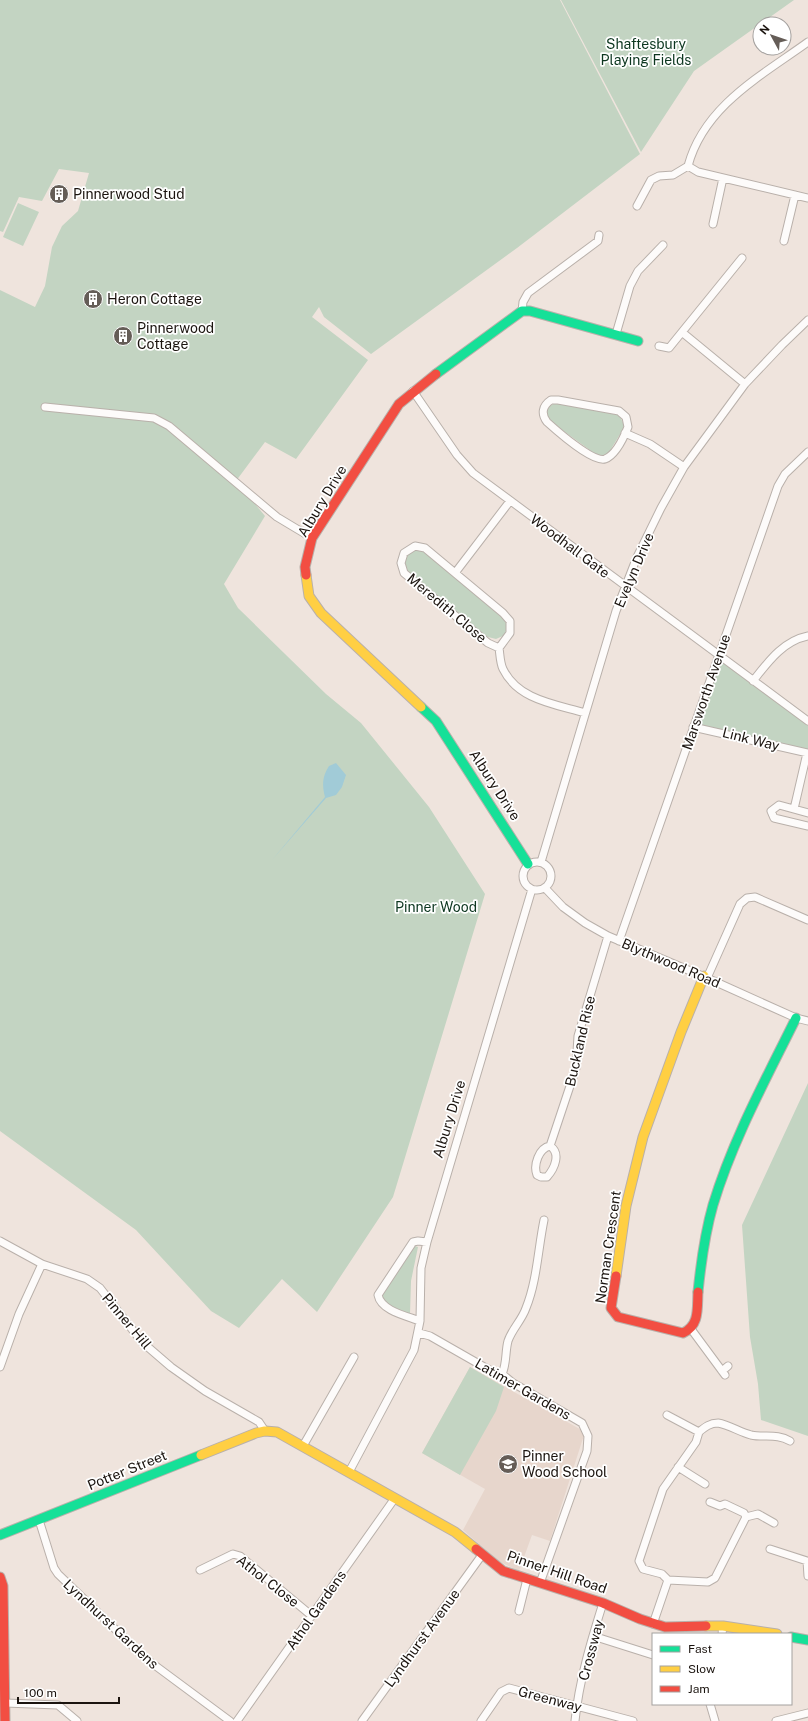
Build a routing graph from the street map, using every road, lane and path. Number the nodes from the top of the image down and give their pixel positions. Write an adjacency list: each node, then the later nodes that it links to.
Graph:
1 (808, 42): 2 (street)
2 (688, 166): 3 (street); 6 (street)
3 (723, 178): 4 (street); 7 (street)
4 (795, 195): 5 (street); 9 (street)
5 (808, 198)
6 (636, 206)
7 (713, 224)
8 (599, 235): 12 (street)
9 (784, 241)
10 (663, 245): 15 (street)
11 (742, 258): 14 (street)
12 (522, 312): 15 (street); 19 (street, Albury Drive)
13 (808, 320): 18 (street, Evelyn Drive)
14 (683, 333): 17 (street); 18 (street)
15 (616, 334): 16 (street)
16 (638, 341)
17 (659, 346)
18 (745, 384): 23 (street, Evelyn Drive)
19 (413, 391): 24 (street, Woodhall Gate); 25 (street, Albury Drive)
20 (45, 407): 25 (street)
21 (625, 433): 21 (street); 23 (street)
22 (808, 452): 30 (street, Marsworth Avenue)
23 (684, 467): 27 (street, Evelyn Drive)
24 (510, 501): 26 (street); 27 (street, Woodhall Gate)
25 (312, 538): 40 (street, Albury Drive)
26 (455, 573): 29 (street, Meredith Close); 29 (street, Meredith Close)
27 (625, 586): 30 (street, Woodhall Gate); 32 (street, Evelyn Drive)
28 (808, 636): 31 (street)
29 (499, 648): 32 (street, Meredith Close)
30 (718, 655): 31 (street, Woodhall Gate); 34 (street, Marsworth Avenue)
31 (753, 681): 33 (street, Woodhall Gate)
32 (585, 713): 39 (street, Evelyn Drive)
33 (808, 722)
34 (693, 727): 35 (street, Link Way); 45 (street, Marsworth Avenue)
35 (808, 753): 36 (street)
36 (794, 809): 37 (street); 38 (street)
37 (808, 813)
38 (808, 826)
39 (541, 862): 40 (street); 41 (street)
40 (528, 864): 42 (street)
41 (545, 888): 42 (street); 44 (street, Blythwood Road)
42 (532, 889): 52 (street, Albury Drive)
43 (808, 920): 46 (street)
44 (608, 936): 45 (street, Blythwood Road); 49 (street, Buckland Rise)
45 (619, 941): 46 (street, Blythwood Road)
46 (706, 977): 47 (street, Blythwood Road); 55 (street, Norman Crescent)
47 (796, 1018): 48 (street, Blythwood Road); 55 (street)
48 (808, 1021)
49 (550, 1146)
50 (544, 1220): 60 (street)
51 (0, 1241): 53 (street, Pinner Hill)
52 (428, 1242): 54 (street, Albury Drive); 54 (street)
53 (42, 1264): 59 (street); 62 (street, Pinner Hill)
54 (420, 1321): 56 (street, Albury Drive)
55 (692, 1329): 58 (street)
56 (418, 1333): 60 (street, Latimer Gardens); 67 (street, Albury Drive)
57 (354, 1357): 65 (street)
58 (728, 1366)
59 (0, 1367)
60 (502, 1374): 82 (street, Latimer Gardens)
61 (668, 1415): 63 (street)
62 (265, 1431): 65 (street, Pinner Hill Road); 72 (street, Potter Street)
63 (699, 1432): 64 (street); 66 (street)
64 (790, 1441)
65 (303, 1446): 67 (street, Pinner Hill Road)
66 (678, 1467): 68 (street); 81 (street)
67 (348, 1472): 69 (street, Pinner Hill Road)
68 (705, 1484)
69 (395, 1498): 76 (street, Pinner Hill Road); 85 (street, Athol Gardens)
70 (710, 1502): 71 (street)
71 (746, 1517): 73 (street); 81 (street)
72 (39, 1520): 74 (street, Potter Street); 100 (street, Lyndhurst Gardens)
73 (774, 1523)
74 (0, 1535)
75 (770, 1549): 78 (street)
76 (482, 1555): 80 (street, Pinner Hill Road); 102 (street, Lyndhurst Avenue)
77 (200, 1570): 85 (street, Athol Close)
78 (808, 1576)
79 (0, 1577): 93 (street)
80 (527, 1579): 82 (street, Pinner Hill Road); 84 (street)
81 (668, 1580): 86 (street)
82 (540, 1583): 83 (street, Pinner Hill Road)
83 (603, 1603): 86 (street, Pinner Hill Road); 89 (street, Crossway)
84 (518, 1611)
85 (312, 1616): 101 (street, Athol Gardens)
86 (653, 1624): 87 (street, Pinner Hill Road)
87 (722, 1630): 88 (street, Pinner Hill Road)
88 (763, 1633)
89 (593, 1636): 92 (street); 96 (street, Crossway)
90 (792, 1637): 91 (street)
91 (808, 1640)
92 (652, 1655)
93 (2, 1684): 94 (street)
94 (5, 1703): 98 (street); 99 (street)
95 (710, 1705): 106 (street)
96 (576, 1706): 103 (street, Greenway); 104 (street, Crossway); 105 (street, Greenway)
97 (808, 1713): 107 (street)
98 (5, 1721)
99 (77, 1721)
100 (230, 1721)
101 (237, 1721)
102 (362, 1721)
103 (481, 1721)
104 (575, 1721)
105 (633, 1721)
106 (715, 1721)
107 (776, 1721)

